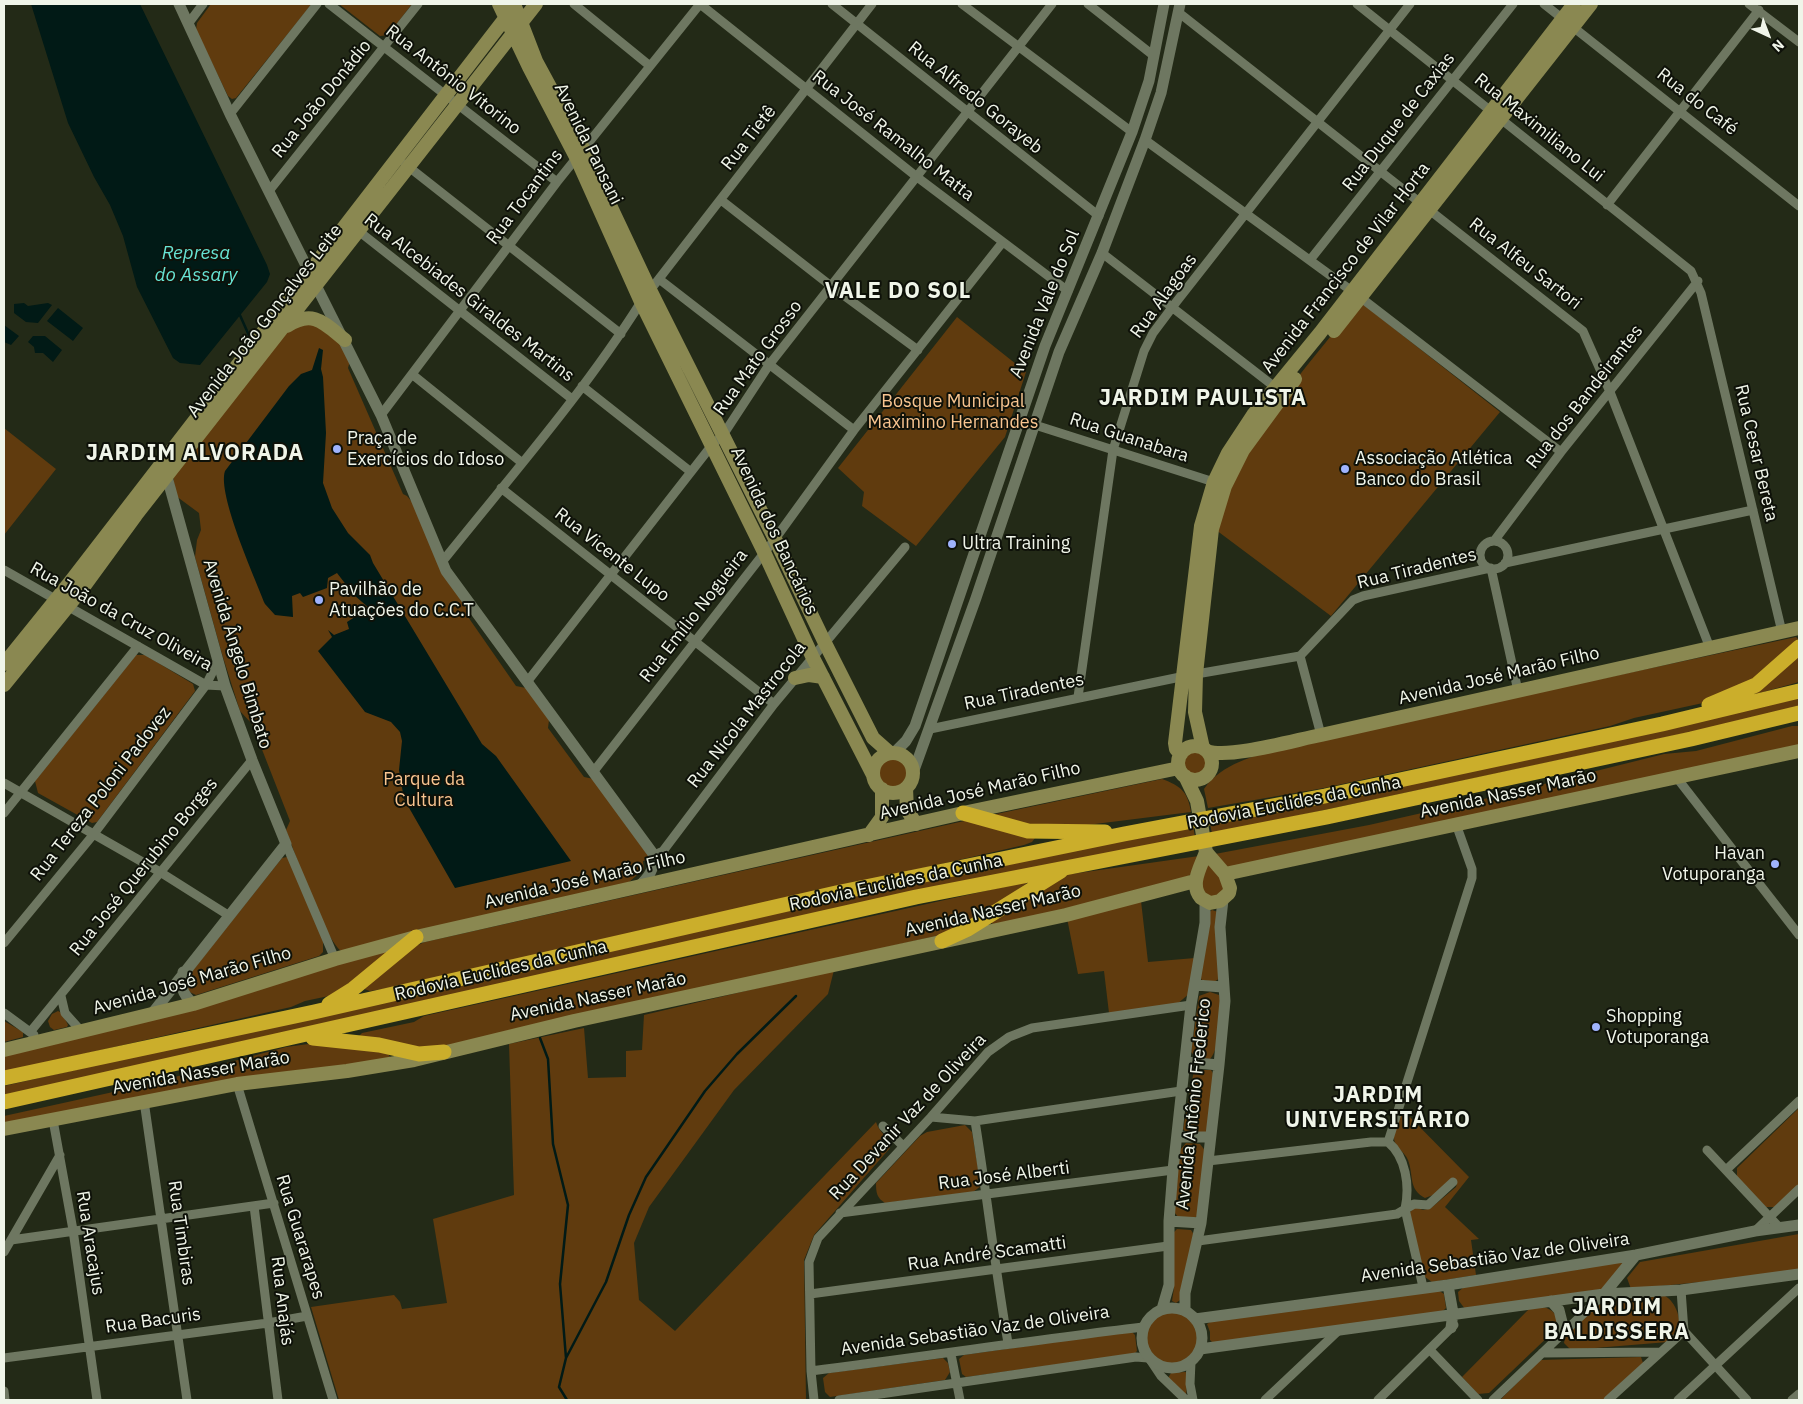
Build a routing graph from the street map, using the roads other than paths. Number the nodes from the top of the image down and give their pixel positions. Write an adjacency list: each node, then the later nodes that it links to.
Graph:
1 (179, 4): 29 (street)
2 (204, 4): 29 (street)
3 (317, 4): 46 (street)
4 (329, 4): 33 (street, Rua Antônio Vitorino)
5 (418, 4): 33 (street, Rua João Donádio)
6 (499, 4): 26 (main road, Avenida Pansani)
7 (515, 4): 26 (main road, Avenida João Gonçalves Leite); 30 (main road, Avenida Pansani)
8 (536, 4): 30 (main road, Avenida João Gonçalves Leite)
9 (574, 4): 38 (street)
10 (700, 4): 38 (street, Rua Tocantins); 41 (street, Rua José Ramalho Matta)
11 (832, 4): 28 (street, Rua Alfredo Gorayeb)
12 (872, 4): 28 (street, Rua Tietê)
13 (962, 4): 34 (street)
14 (1052, 4): 34 (street, Rua Mato Grosso)
15 (1088, 4): 35 (street)
16 (1164, 4): 35 (street, Avenida Vale do Sol)
17 (1357, 4): 31 (street, Rua Maximiliano Lui)
18 (1410, 4): 31 (street, Rua Alagoas)
19 (1513, 4): 40 (street, Rua Duque de Caxias)
20 (1544, 4): 27 (street, Rua do Café)
21 (1574, 4): 27 (main road, Avenida Francisco de Vilar Horta)
22 (1591, 4): 27 (main road, Avenida Francisco de Vilar Horta)
23 (1750, 4): 25 (street)
24 (1179, 8): 36 (street, Avenida Vale do Sol); 48 (street, Rua Alfeu Sartori)
25 (1759, 10): 32 (street); 44 (street)
26 (506, 18): 30 (main road, Avenida Pansani); 37 (main road, Avenida João Gonçalves Leite)
27 (1568, 22): 44 (street, Rua do Café); 47 (main road, Avenida Francisco de Vilar Horta)
28 (856, 23): 41 (street, Rua Tietê); 45 (street, Rua Alfredo Gorayeb)
29 (188, 24): 46 (street)
30 (517, 28): 39 (main road, Avenida João Gonçalves Leite); 53 (main road, Avenida Pansani)
31 (1390, 30): 40 (street, Rua Maximiliano Lui); 48 (street, Rua Alagoas)
32 (1799, 42)
33 (385, 47): 42 (street, Rua Antônio Vitorino); 59 (street, Rua João Donádio)
34 (1018, 48): 45 (street, Rua Mato Grosso); 50 (street)
35 (1154, 56): 36 (street); 50 (street, Avenida Vale do Sol)
36 (1169, 60): 52 (street, Avenida Vale do Sol)
37 (472, 61): 39 (main road); 42 (main road, Avenida João Gonçalves Leite)
38 (650, 66): 53 (street, Rua Tocantins)
39 (483, 72): 43 (main road, Avenida João Gonçalves Leite)
40 (1453, 80): 47 (street, Rua Maximiliano Lui); 56 (street, Rua Duque de Caxias)
41 (808, 90): 57 (street, Rua José Ramalho Matta); 61 (street, Rua Tietê)
42 (446, 94): 43 (street, Rua Antônio Vitorino); 49 (main road, Avenida João Gonçalves Leite)
43 (458, 104): 51 (main road, Avenida João Gonçalves Leite); 58 (street, Rua Antônio Vitorino)
44 (1681, 110): 63 (street); 64 (street, Rua do Café)
45 (966, 113): 57 (street, Rua Mato Grosso); 67 (street, Rua Alfredo Gorayeb)
46 (230, 114): 59 (street)
47 (1496, 114): 63 (street, Rua Maximiliano Lui); 65 (main road, Avenida Francisco de Vilar Horta)
48 (1318, 121): 56 (street, Rua Alfeu Sartori); 66 (street, Rua Alagoas)
49 (422, 126): 51 (main road); 54 (main road, Avenida João Gonçalves Leite)
50 (1132, 132): 52 (street); 67 (street, Avenida Vale do Sol)
51 (434, 136): 55 (main road, Avenida João Gonçalves Leite)
52 (1145, 140): 66 (street); 69 (street, Avenida Vale do Sol)
53 (580, 153): 58 (street, Rua Tocantins); 80 (main road, Avenida Pansani); 84 (main road, Avenida Pansani)
54 (397, 158): 55 (street); 60 (main road, Avenida João Gonçalves Leite)
55 (409, 168): 62 (main road, Avenida João Gonçalves Leite); 72 (street)
56 (1381, 170): 65 (street, Rua Alfeu Sartori); 74 (street, Rua Duque de Caxias)
57 (917, 177): 71 (street, Rua José Ramalho Matta); 79 (street, Rua Mato Grosso)
58 (557, 182): 72 (street, Rua Tocantins)
59 (269, 191): 75 (street)
60 (368, 195): 62 (main road); 68 (main road, Avenida João Gonçalves Leite)
61 (721, 200): 76 (street, Rua Tietê); 79 (street)
62 (380, 204): 70 (main road, Avenida João Gonçalves Leite)
63 (1607, 205): 77 (street, Rua Maximiliano Lui)
64 (1799, 206)
65 (1426, 207): 82 (main road, Avenida Francisco de Vilar Horta); 95 (street, Rua Alfeu Sartori)
66 (1247, 212): 74 (street); 85 (street, Rua Alagoas)
67 (1099, 216): 69 (street); 81 (street, Avenida Vale do Sol)
68 (347, 222): 70 (street, Rua Alcebiades Giraldes Martins); 75 (main road, Avenida João Gonçalves Leite)
69 (1114, 224): 73 (street, Avenida Vale do Sol)
70 (359, 232): 78 (main road, Avenida João Gonçalves Leite); 86 (street, Rua Alcebiades Giraldes Martins)
71 (1002, 243): 81 (street, Rua José Ramalho Matta); 90 (street, Rua Emílio Nogueira)
72 (508, 246): 86 (street, Rua Tocantins); 88 (street)
73 (1102, 253): 83 (street, Avenida Vale do Sol); 85 (street)
74 (1310, 260): 82 (street)
75 (310, 269): 78 (street); 122 (main road, Avenida João Gonçalves Leite)
76 (659, 279): 80 (street, Rua Tietê); 91 (street)
77 (1698, 281): 95 (street, Rua dos Bandeirantes); 112 (street, Rua Cesar Bereta)
78 (318, 285): 87 (main road, Avenida João Gonçalves Leite); 89 (street)
79 (831, 286): 90 (street); 91 (street, Rua Mato Grosso)
80 (650, 290): 84 (street, Rua Tietê); 101 (main road, Avenida dos Bancários)
81 (1068, 291): 83 (street); 98 (street, Avenida Vale do Sol)
82 (1356, 294): 94 (main road, Avenida Francisco de Vilar Horta); 104 (street)
83 (1081, 300): 99 (street, Avenida Vale do Sol)
84 (641, 302): 88 (street); 102 (main road, Avenida dos Bancários)
85 (1172, 307): 94 (street); 103 (street, Rua Alagoas)
86 (459, 310): 92 (street, Rua Tocantins); 96 (street, Rua Alcebiades Giraldes Martins)
87 (284, 327): 89 (main road); 107 (main road, Avenida João Gonçalves Leite)
88 (621, 334): 93 (street)
89 (344, 340): 97 (street)
90 (918, 350): 100 (street, Rua Emílio Nogueira)
91 (770, 365): 100 (street); 101 (street, Rua Mato Grosso)
92 (413, 375): 97 (street, Rua Tocantins); 105 (street)
93 (582, 386): 96 (street); 106 (street)
94 (1280, 391): 108 (main road, Avenida Francisco de Vilar Horta)
95 (1610, 392): 104 (street, Rua dos Bandeirantes); 113 (street, Rua Alfeu Sartori)
96 (572, 399): 105 (street)
97 (381, 415): 118 (street)
98 (1021, 420): 99 (street); 123 (street, Avenida Vale do Sol)
99 (1035, 424): 103 (street, Rua Guanabara); 124 (street, Avenida Vale do Sol)
100 (854, 430): 114 (street, Rua Emílio Nogueira)
101 (723, 434): 102 (street, Rua Mato Grosso); 114 (main road, Avenida dos Bancários)
102 (712, 445): 106 (street, Rua Mato Grosso); 117 (main road, Avenida dos Bancários)
103 (1113, 450): 108 (street, Rua Guanabara); 149 (street, Rua Alagoas)
104 (1561, 452): 115 (street, Rua dos Bandeirantes)
105 (521, 462): 109 (street)
106 (691, 472): 121 (street, Rua Mato Grosso)
107 (167, 476): 110 (main road, Avenida João Gonçalves Leite); 111 (street, Avenida Ângelo Bimbato)
108 (1219, 484): 140 (main road, Avenida Francisco de Vilar Horta)
109 (501, 488): 118 (street); 121 (street, Rua Vicente Lupo)
110 (153, 494): 111 (street); 122 (main road, Avenida João Gonçalves Leite)
111 (172, 501): 138 (street, Avenida Ângelo Bimbato)
112 (1753, 510): 113 (street, Rua Tiradentes); 128 (street, Rua Cesar Bereta)
113 (1663, 529): 119 (street, Rua Tiradentes); 134 (street, Rua Alfeu Sartori)
114 (775, 539): 117 (street, Rua Emílio Nogueira); 130 (main road, Avenida dos Bancários)
115 (1499, 540): 119 (street); 119 (street)
116 (905, 548): 130 (street, Rua Nicola Mastrocola)
117 (764, 552): 129 (street, Rua Emílio Nogueira); 136 (main road, Avenida dos Bancários)
118 (442, 562): 144 (street)
119 (1495, 569): 137 (street, Rua Tiradentes); 147 (street)
120 (4, 570): 125 (street, Rua João da Cruz Oliveira)
121 (612, 576): 129 (street, Rua Vicente Lupo); 144 (street, Rua Mato Grosso)
122 (77, 585): 125 (main road, Avenida João Gonçalves Leite); 126 (main road, Avenida João Gonçalves Leite)
123 (961, 592): 124 (street); 131 (street, Avenida Vale do Sol)
124 (976, 598): 135 (street, Avenida Vale do Sol)
125 (55, 600): 126 (street, Rua João da Cruz Oliveira); 139 (main road, Avenida João Gonçalves Leite)
126 (68, 607): 132 (street, Rua João da Cruz Oliveira); 141 (main road, Avenida João Gonçalves Leite)
127 (1799, 628): 128 (main road, Avenida José Marão Filho)
128 (1782, 632): 134 (main road, Avenida José Marão Filho)
129 (695, 640): 150 (street, Rua Vicente Lupo); 163 (street, Rua Emílio Nogueira)
130 (824, 642): 136 (street, Rua Nicola Mastrocola); 160 (main road, Avenida dos Bancários)
131 (943, 645): 135 (street); 155 (street, Avenida Vale do Sol)
132 (138, 646): 145 (street, Rua João da Cruz Oliveira); 171 (street)
133 (1799, 647): 154 (highway)
134 (1710, 648): 147 (main road, Avenida José Marão Filho)
135 (957, 650): 156 (street, Avenida Vale do Sol)
136 (812, 656): 142 (street, Rua Nicola Mastrocola); 143 (main road, Avenida dos Bancários)
137 (1300, 656): 140 (street, Rua Tiradentes); 157 (street)
138 (218, 661): 145 (street, Rua Tereza Poloni Padovez); 146 (street, Avenida Ângelo Bimbato)
139 (4, 664)
140 (1190, 675): 149 (street, Rua Tiradentes); 158 (main road, Avenida Francisco de Vilar Horta); 162 (main road, Avenida Francisco de Vilar Horta)
141 (6, 677)
142 (795, 678): 143 (main road); 150 (street, Rua Nicola Mastrocola)
143 (823, 678): 166 (main road, Avenida dos Bancários)
144 (527, 682): 163 (street)
145 (206, 684): 146 (street, Rua João da Cruz Oliveira); 178 (street, Rua Tereza Poloni Padovez)
146 (224, 686): 161 (street, Avenida Ângelo Bimbato)
147 (1518, 691): 157 (main road, Avenida José Marão Filho)
148 (1799, 692): 154 (highway, Rodovia Euclides da Cunha)
149 (1078, 698): 156 (street, Rua Tiradentes)
150 (774, 704): 182 (street, Rua Nicola Mastrocola)
151 (1799, 713): 152 (highway, Rodovia Euclides da Cunha)
152 (1775, 719): 153 (highway); 183 (highway, Rodovia Euclides da Cunha)
153 (1799, 720)
154 (1662, 724): 177 (highway, Rodovia Euclides da Cunha)
155 (915, 726): 156 (street); 160 (street, Avenida Vale do Sol)
156 (930, 729): 164 (street, Avenida Vale do Sol)
157 (1321, 734): 158 (main road, Avenida José Marão Filho)
158 (1205, 750): 162 (main road); 165 (main road)
159 (1799, 751): 167 (main road, Avenida Nasser Marão)
160 (892, 753): 164 (main road); 166 (main road)
161 (252, 760): 180 (street, Avenida Ângelo Bimbato); 184 (street, Rua José Querubino Borges)
162 (1182, 766): 165 (main road); 172 (main road, Avenida Francisco de Vilar Horta); 174 (main road, Avenida José Marão Filho)
163 (594, 771): 182 (street)
164 (913, 773): 169 (main road)
165 (1208, 773): 172 (main road)
166 (873, 776): 170 (main road)
167 (1677, 778): 176 (main road, Avenida Nasser Marão); 191 (street)
168 (4, 782): 171 (street)
169 (906, 788): 170 (main road); 175 (main road)
170 (882, 789): 179 (main road)
171 (20, 792): 173 (street); 178 (street)
172 (1198, 802): 181 (main road)
173 (4, 813)
174 (963, 813): 175 (main road, Avenida José Marão Filho); 177 (highway)
175 (916, 824): 179 (main road, Avenida José Marão Filho)
176 (1456, 824): 185 (main road, Avenida Nasser Marão); 225 (street)
177 (1124, 834): 202 (highway, Rodovia Euclides da Cunha)
178 (93, 835): 184 (street); 194 (street, Rua Tereza Poloni Padovez)
179 (869, 835): 187 (main road, Avenida José Marão Filho)
180 (286, 844): 190 (street); 195 (street, Avenida Ângelo Bimbato)
181 (1206, 850): 185 (main road); 186 (main road)
182 (654, 855): 187 (street)
183 (1068, 866): 193 (highway); 207 (highway, Rodovia Euclides da Cunha)
184 (160, 872): 190 (street); 199 (street, Rua José Querubino Borges)
185 (1225, 874): 188 (main road, Avenida Antônio Frederico)
186 (1195, 881): 189 (main road, Avenida Antônio Frederico); 193 (main road, Avenida Nasser Marão)
187 (639, 886): 192 (main road, Avenida José Marão Filho)
188 (1223, 900): 189 (main road); 198 (street, Avenida Antônio Frederico)
189 (1205, 901): 197 (street, Avenida Antônio Frederico)
190 (228, 915): 196 (street)
191 (1799, 935)
192 (416, 937): 195 (main road, Avenida José Marão Filho); 202 (highway)
193 (942, 941): 209 (main road, Avenida Nasser Marão)
194 (4, 943)
195 (335, 959): 200 (main road, Avenida José Marão Filho)
196 (184, 970): 200 (street); 204 (street)
197 (1196, 985): 198 (street); 201 (street, Avenida Antônio Frederico)
198 (1223, 986): 211 (street, Avenida Antônio Frederico)
199 (61, 996): 205 (street); 206 (street, Rua José Querubino Borges)
200 (193, 1004): 204 (main road, Avenida José Marão Filho)
201 (1191, 1005): 210 (street, Avenida Antônio Frederico); 218 (street, Rua Devanir Vaz de Oliveira)
202 (314, 1012): 212 (highway, Rodovia Euclides da Cunha)
203 (4, 1013): 206 (street)
204 (151, 1015): 205 (main road, Avenida José Marão Filho)
205 (82, 1032): 206 (main road, Avenida José Marão Filho)
206 (35, 1036): 208 (main road, Avenida José Marão Filho)
207 (294, 1037): 209 (highway); 217 (highway, Rodovia Euclides da Cunha)
208 (4, 1050)
209 (444, 1052): 213 (main road, Avenida Nasser Marão)
210 (1185, 1062): 211 (street); 214 (street, Avenida Antônio Frederico)
211 (1219, 1065): 224 (street, Avenida Antônio Frederico)
212 (4, 1078)
213 (237, 1084): 215 (main road, Avenida Nasser Marão); 235 (street, Rua Guararapes)
214 (1181, 1091): 220 (street); 223 (street, Avenida Antônio Frederico)
215 (144, 1101): 219 (main road, Avenida Nasser Marão); 240 (street, Rua Timbiras)
216 (1799, 1101): 231 (street)
217 (4, 1102)
218 (930, 1117): 220 (street); 226 (street, Rua Devanir Vaz de Oliveira)
219 (53, 1120): 222 (main road, Avenida Nasser Marão); 228 (street, Rua Aracajus)
220 (975, 1121): 234 (street)
221 (883, 1126): 226 (street)
222 (4, 1129)
223 (1177, 1137): 224 (street); 230 (street, Avenida Antônio Frederico)
224 (1210, 1137): 229 (street, Avenida Antônio Frederico)
225 (1388, 1142): 229 (street); 237 (street)
226 (903, 1146): 238 (street, Rua Devanir Vaz de Oliveira)
227 (1707, 1150): 231 (street)
228 (60, 1155): 245 (street, Rua Aracajus); 247 (street)
229 (1208, 1161): 242 (street, Avenida Antônio Frederico)
230 (1173, 1170): 234 (street, Rua José Alberti); 241 (street, Avenida Antônio Frederico)
231 (1726, 1170): 239 (street)
232 (1454, 1182): 237 (street)
233 (1799, 1189): 239 (street)
234 (987, 1194): 238 (street, Rua José Alberti); 252 (street)
235 (274, 1203): 236 (street); 264 (street, Rua Guararapes)
236 (254, 1206): 240 (street); 266 (street, Rua Anajás)
237 (1405, 1209): 248 (street); 255 (street)
238 (840, 1212): 258 (street, Rua Devanir Vaz de Oliveira)
239 (1770, 1217): 244 (street); 246 (street)
240 (163, 1218): 245 (street); 272 (street, Rua Timbiras)
241 (1169, 1221): 242 (street); 249 (street, Avenida Antônio Frederico)
242 (1201, 1222): 248 (street, Avenida Antônio Frederico)
243 (1799, 1225): 244 (street, Avenida Sebastião Vaz de Oliveira)
244 (1779, 1227): 246 (street, Avenida Sebastião Vaz de Oliveira)
245 (73, 1230): 247 (street); 274 (street, Rua Aracajus)
246 (1755, 1231): 251 (street, Avenida Sebastião Vaz de Oliveira)
247 (11, 1240): 250 (street)
248 (1198, 1241): 262 (street, Avenida Antônio Frederico)
249 (1168, 1246): 252 (street, Rua André Scamatti); 261 (street, Avenida Antônio Frederico)
250 (4, 1252)
251 (1636, 1255): 254 (street, Avenida Sebastião Vaz de Oliveira); 259 (street)
252 (995, 1269): 258 (street, Rua André Scamatti); 273 (street)
253 (1799, 1274): 257 (street)
254 (1448, 1284): 255 (street, Avenida Sebastião Vaz de Oliveira); 263 (street)
255 (1423, 1287): 265 (street, Avenida Sebastião Vaz de Oliveira)
256 (1799, 1288): 283 (street)
257 (1681, 1290): 259 (street); 271 (street)
258 (810, 1294): 284 (street, Rua Devanir Vaz de Oliveira)
259 (1604, 1294): 260 (street); 269 (street)
260 (1551, 1301): 263 (street); 269 (street)
261 (1162, 1310): 262 (street); 267 (street)
262 (1185, 1310): 265 (street)
263 (1458, 1312): 268 (street); 270 (street)
264 (307, 1316): 266 (street, Rua Bacuris); 292 (street, Rua Guararapes)
265 (1195, 1319): 275 (street)
266 (268, 1323): 272 (street, Rua Bacuris); 291 (street, Rua Anajás)
267 (1143, 1327): 273 (street, Avenida Sebastião Vaz de Oliveira); 281 (street)
268 (1452, 1328): 276 (street)
269 (1564, 1330): 278 (street)
270 (1337, 1332): 275 (street); 298 (street)
271 (1684, 1332): 277 (street); 283 (street)
272 (178, 1334): 274 (street, Rua Bacuris); 290 (street, Rua Timbiras)
273 (1008, 1343): 279 (street, Avenida Sebastião Vaz de Oliveira)
274 (89, 1346): 280 (street, Rua Bacuris); 289 (street, Rua Aracajus)
275 (1200, 1349): 282 (street)
276 (1430, 1350): 299 (street); 300 (street)
277 (1660, 1352): 278 (street); 302 (street)
278 (1542, 1353): 301 (street)
279 (951, 1354): 284 (street, Avenida Sebastião Vaz de Oliveira); 285 (street)
280 (4, 1358)
281 (1150, 1360): 282 (street); 285 (street); 296 (street)
282 (1192, 1362): 297 (street)
283 (1714, 1366): 303 (street); 304 (street)
284 (811, 1371): 293 (street, Rua Devanir Vaz de Oliveira)
285 (958, 1382): 294 (street); 295 (street)
286 (4, 1391): 288 (street)
287 (1799, 1394): 305 (street)
288 (5, 1400)
289 (98, 1400)
290 (187, 1400)
291 (278, 1400)
292 (333, 1400)
293 (814, 1400)
294 (839, 1400)
295 (960, 1400)
296 (1186, 1400)
297 (1193, 1400)
298 (1265, 1400)
299 (1378, 1400)
300 (1478, 1400)
301 (1493, 1400)
302 (1608, 1400)
303 (1678, 1400)
304 (1747, 1400)
305 (1792, 1400)

